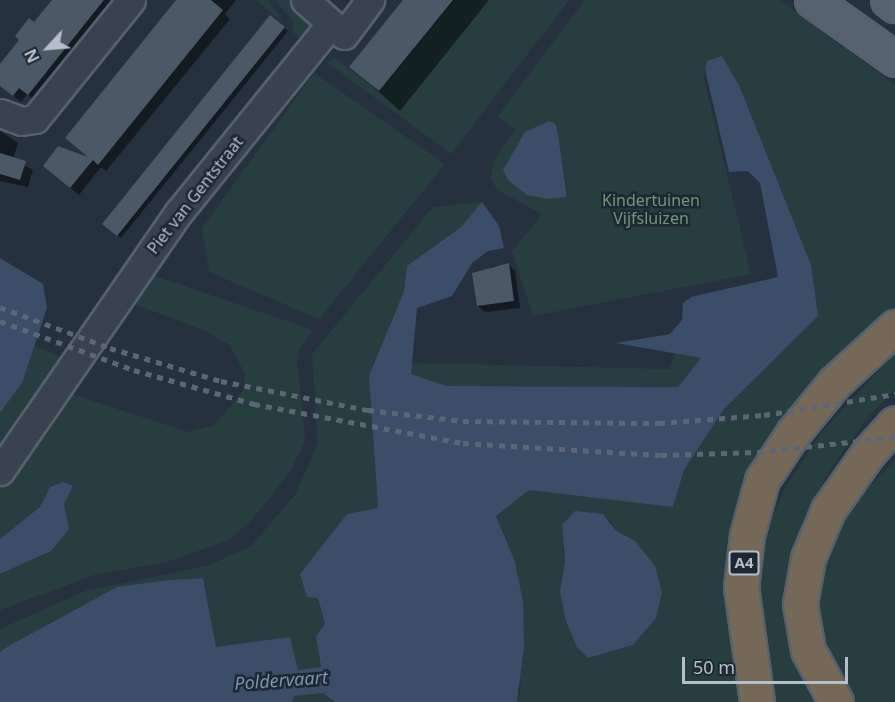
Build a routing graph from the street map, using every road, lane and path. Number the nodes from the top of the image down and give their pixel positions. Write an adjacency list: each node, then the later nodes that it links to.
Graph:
1 (131, 0): 9 (street)
2 (305, 0): 7 (street)
3 (370, 0): 7 (street)
4 (812, 0): 8 (main road)
5 (888, 0): 6 (main road)
6 (895, 5)
7 (330, 25): 12 (street, Piet van Gentstraat)
8 (895, 59)
9 (0, 113)
10 (895, 327): 13 (highway, A4)
11 (895, 423): 14 (highway)
12 (0, 471)
13 (757, 702)
14 (836, 702)

